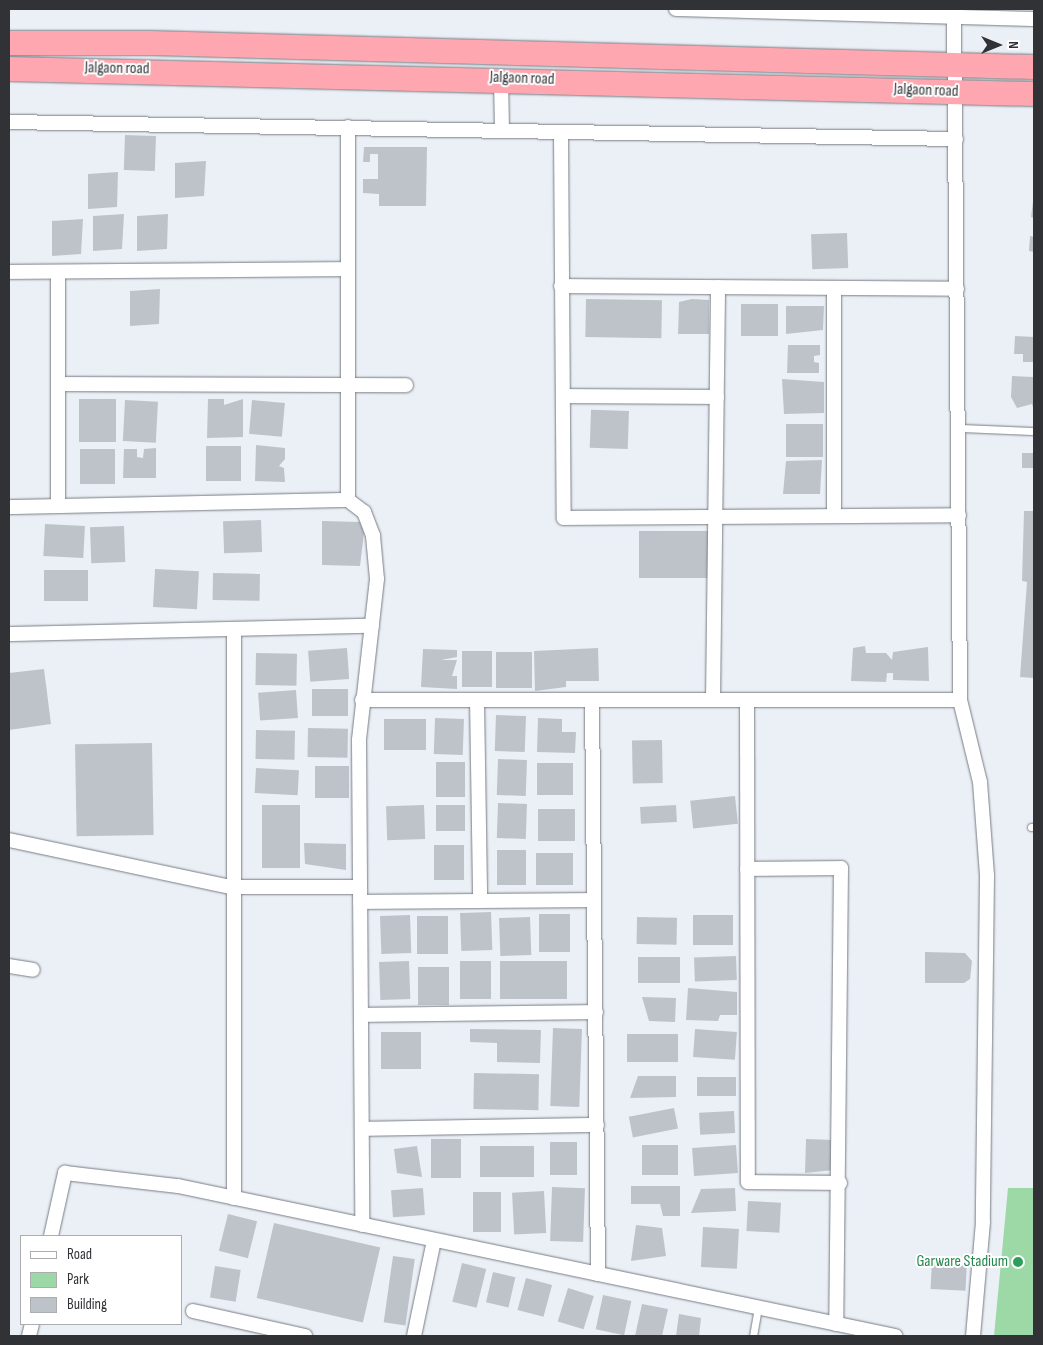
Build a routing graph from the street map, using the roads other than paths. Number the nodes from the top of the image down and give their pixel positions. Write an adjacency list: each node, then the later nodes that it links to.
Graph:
1 (676, 9): 2 (street)
2 (832, 12): 3 (street)
3 (954, 13): 4 (street); 6 (street)
4 (1034, 19)
5 (9, 44): 6 (highway, Jalgaon road)
6 (955, 65): 7 (highway, Jalgaon road); 10 (street)
7 (1034, 67)
8 (9, 69): 9 (highway, Jalgaon road)
9 (501, 78): 10 (highway, Jalgaon road); 14 (street)
10 (955, 92): 11 (highway, Jalgaon road); 16 (street)
11 (1034, 94)
12 (9, 122): 13 (street)
13 (348, 127): 14 (street); 17 (street)
14 (502, 131): 15 (street)
15 (561, 132): 16 (street); 20 (street)
16 (956, 139): 23 (street)
17 (348, 269): 19 (street); 26 (street)
18 (9, 272): 19 (street)
19 (58, 272): 24 (street)
20 (561, 286): 21 (street); 27 (street)
21 (718, 287): 22 (street); 28 (street)
22 (834, 288): 23 (street); 35 (street)
23 (957, 289): 29 (street)
24 (58, 384): 26 (street); 32 (street)
25 (406, 385): 26 (street)
26 (348, 386): 31 (street)
27 (563, 396): 28 (street); 34 (street)
28 (717, 398): 34 (street)
29 (959, 428): 30 (lane); 36 (street)
30 (1034, 431)
31 (348, 500): 32 (street); 37 (street)
32 (58, 506): 33 (street)
33 (9, 507)
34 (716, 516): 35 (street); 43 (street)
35 (834, 516): 36 (street)
36 (959, 516): 45 (street)
37 (372, 626): 38 (street); 40 (street)
38 (234, 629): 39 (street); 48 (street)
39 (9, 634)
40 (362, 700): 41 (street); 49 (street)
41 (477, 700): 42 (street); 51 (street)
42 (592, 700): 43 (street); 50 (street)
43 (714, 700): 44 (street)
44 (747, 700): 45 (street); 47 (street)
45 (960, 700): 72 (street)
46 (9, 840): 48 (street)
47 (747, 869): 59 (street); 59 (street)
48 (231, 887): 49 (street); 60 (street)
49 (360, 887): 52 (street)
50 (594, 900): 51 (street); 55 (street)
51 (480, 901): 52 (street)
52 (360, 902): 56 (street)
53 (9, 966): 54 (street)
54 (33, 970)
55 (596, 1012): 56 (street); 57 (street)
56 (361, 1015): 58 (street)
57 (597, 1125): 58 (street); 64 (street)
58 (362, 1129): 61 (street)
59 (840, 1183): 67 (street)
60 (234, 1198): 61 (street); 62 (street)
61 (362, 1224): 63 (street)
62 (51, 1235)
63 (434, 1240): 64 (street); 69 (street)
64 (598, 1274): 65 (street)
65 (758, 1308): 67 (street); 70 (lane)
66 (193, 1311): 68 (street)
67 (836, 1324): 71 (street)
68 (305, 1336)
69 (414, 1336)
70 (753, 1336)
71 (895, 1336)
72 (973, 1336)

